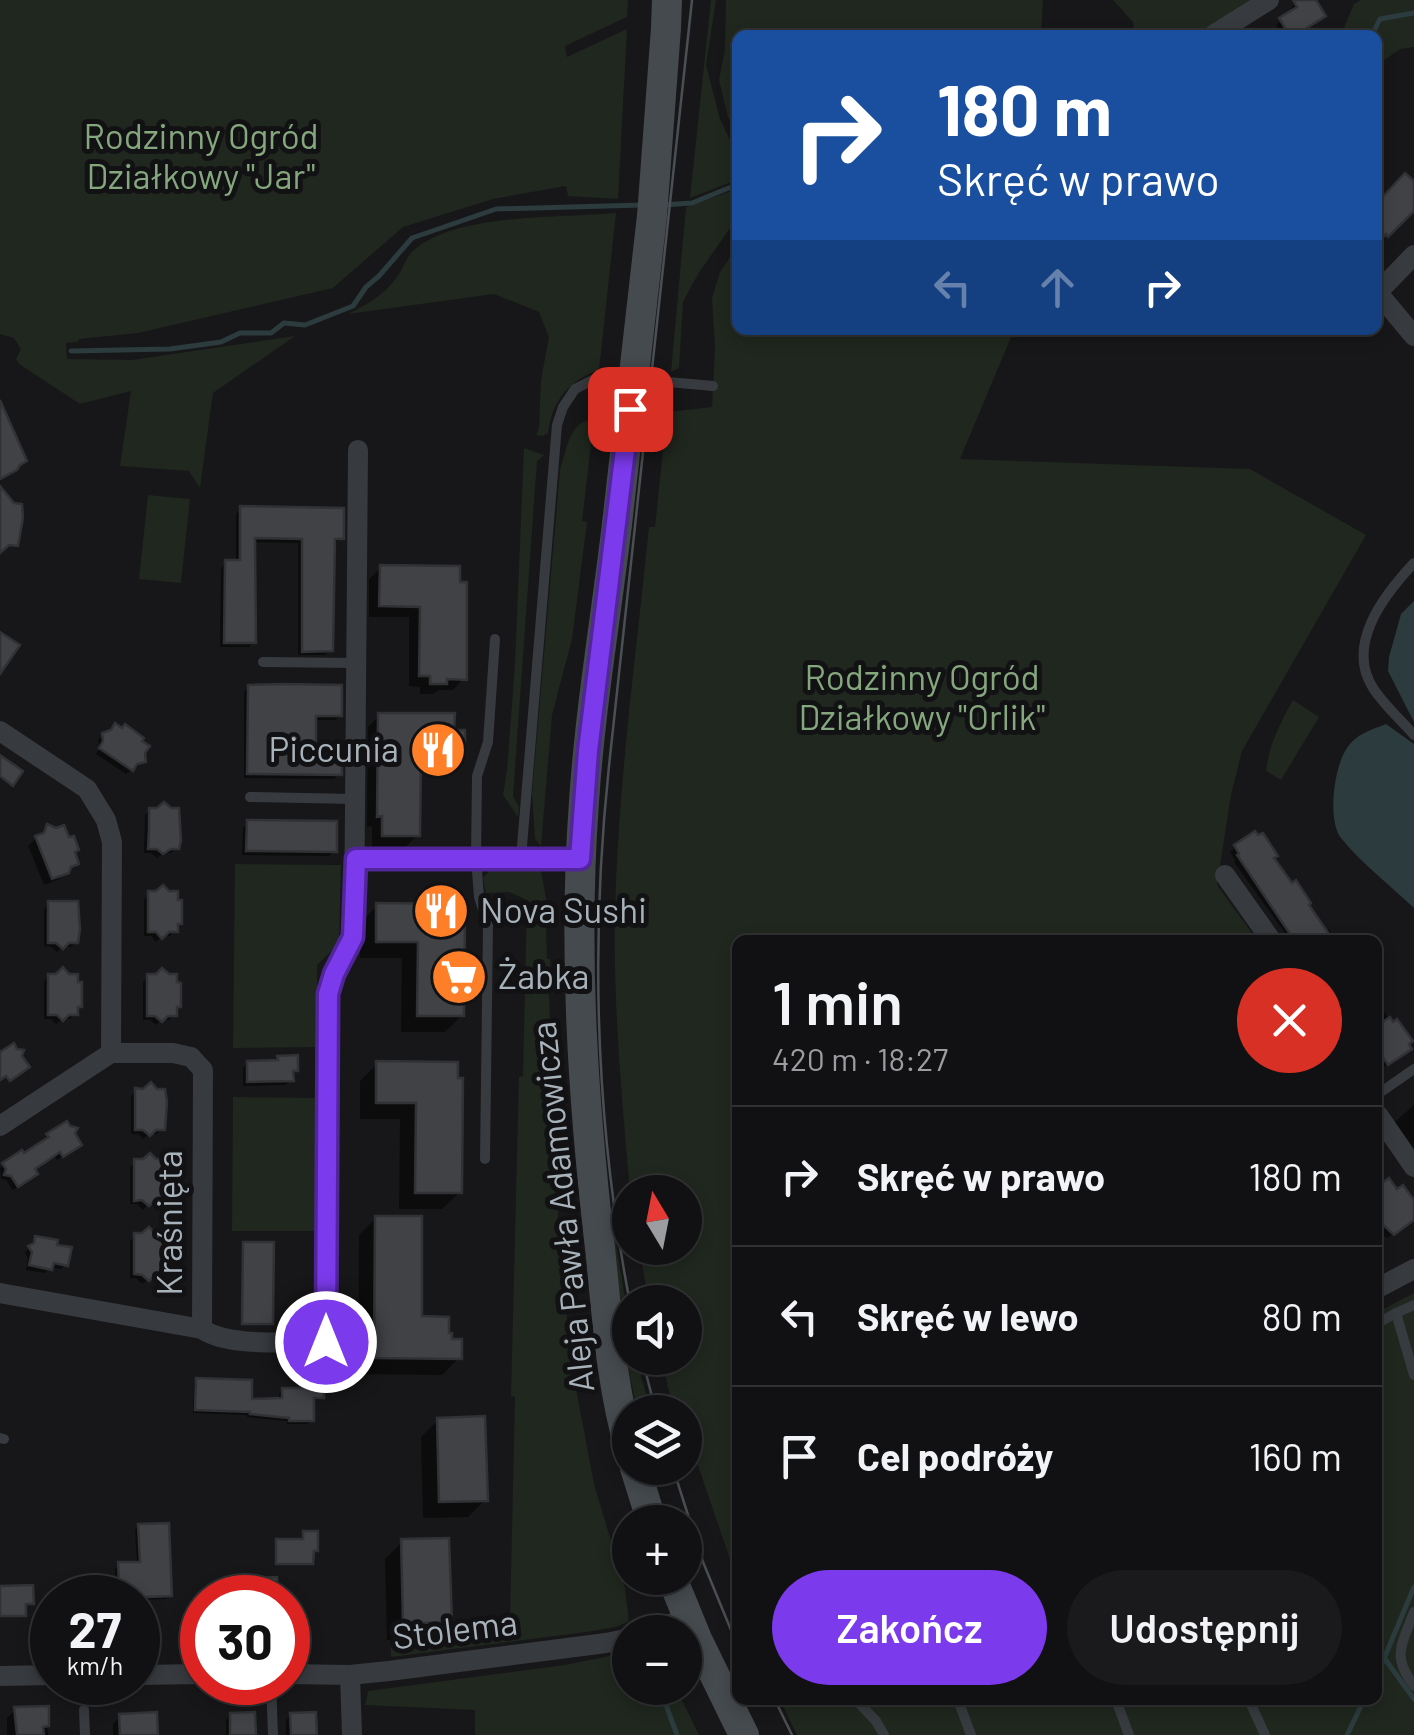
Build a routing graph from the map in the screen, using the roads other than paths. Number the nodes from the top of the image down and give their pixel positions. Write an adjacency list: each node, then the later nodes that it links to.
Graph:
1 (667, 0): 21 (main road, Aleja Pawła Adamowicza, bridge)
2 (1269, 0): 3 (street)
3 (1221, 30)
4 (1414, 256): 5 (street)
5 (1382, 288)
6 (1382, 297): 7 (street)
7 (1414, 336)
8 (713, 386): 19 (lane)
9 (358, 450): 13 (street)
10 (1414, 563): 15 (lane)
11 (495, 640): 18 (lane)
12 (263, 662): 13 (lane)
13 (356, 663): 17 (street)
14 (0, 731): 24 (street)
15 (1414, 736)
16 (250, 798): 17 (lane)
17 (356, 799): 20 (street)
18 (476, 858): 19 (street); 20 (street); 29 (lane)
19 (521, 858): 21 (street)
20 (356, 859): 37 (street)
21 (580, 859): 39 (main road, Aleja Pawła Adamowicza)
22 (1224, 875): 23 (street)
23 (1267, 935)
24 (112, 1053): 28 (street); 37 (street, Kraśnięta)
25 (1414, 1069): 26 (lane)
26 (1382, 1091)
27 (1382, 1121): 30 (street)
28 (0, 1126)
29 (485, 1159)
30 (1414, 1167)
31 (1414, 1269): 32 (street)
32 (1382, 1286)
33 (0, 1293): 37 (street, Kraśnięta)
34 (1414, 1306): 35 (lane)
35 (1396, 1313): 36 (lane); 38 (lane)
36 (1382, 1321)
37 (202, 1328)
38 (1414, 1375)
39 (619, 1395)
40 (1414, 1612): 47 (lane)
41 (612, 1642): 45 (street, Stolema)
42 (702, 1647): 57 (main road)
43 (310, 1674): 45 (street, Stolema)
44 (30, 1675): 46 (street)
45 (350, 1675): 56 (street)
46 (0, 1676)
47 (1414, 1686)
48 (272, 1705): 55 (lane)
49 (861, 1705): 58 (lane)
50 (960, 1705): 59 (lane)
51 (1118, 1705): 60 (lane)
52 (1251, 1705): 61 (lane)
53 (84, 1710): 54 (lane)
54 (84, 1735)
55 (273, 1735)
56 (352, 1735)
57 (744, 1735)
58 (884, 1735)
59 (970, 1735)
60 (1129, 1735)
61 (1266, 1735)

